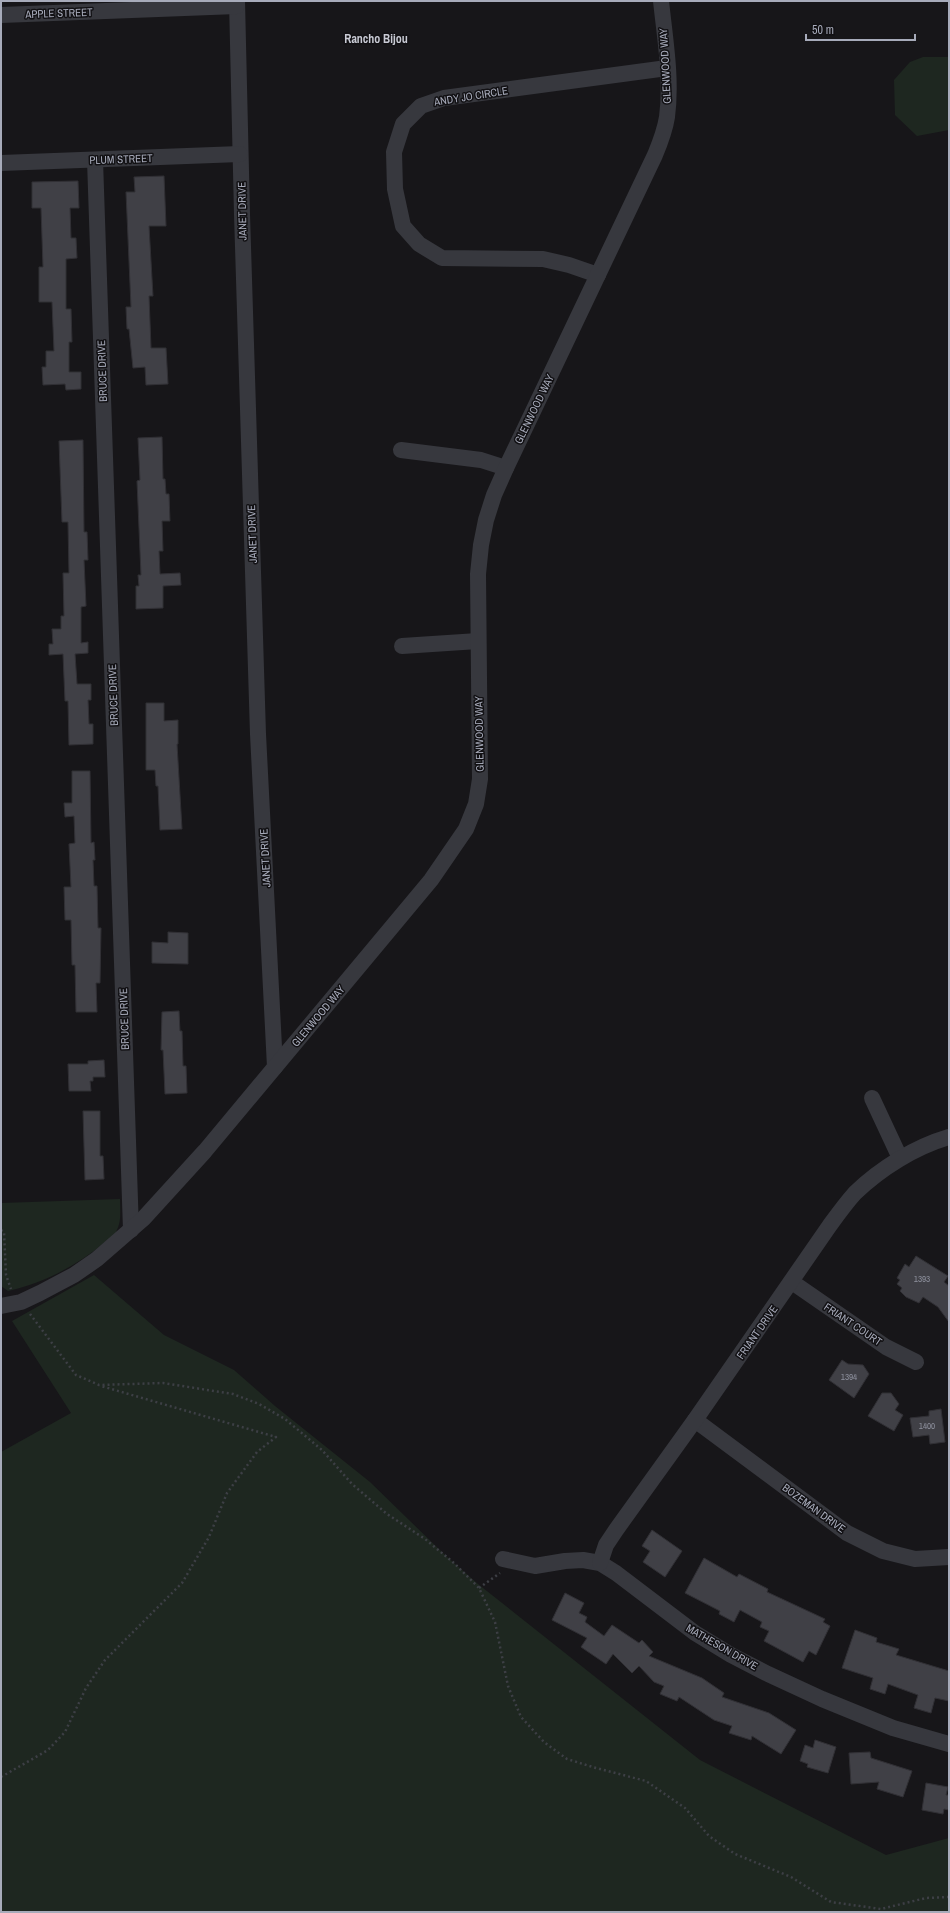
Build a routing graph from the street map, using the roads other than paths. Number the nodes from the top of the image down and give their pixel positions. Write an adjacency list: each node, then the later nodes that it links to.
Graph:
1 (661, 1): 4 (street, GLENWOOD WAY)
2 (237, 4): 3 (street, APPLE STREET); 5 (street, JANET DRIVE)
3 (1, 15)
4 (667, 68): 8 (street, GLENWOOD WAY); 8 (street, ANDY JO CIRCLE)
5 (240, 154): 6 (street, PLUM STREET); 13 (street, JANET DRIVE)
6 (95, 160): 7 (street, PLUM STREET); 17 (street, BRUCE DRIVE)
7 (1, 163)
8 (598, 275): 10 (street, GLENWOOD WAY)
9 (401, 450): 10 (street)
10 (506, 468): 11 (street, GLENWOOD WAY)
11 (478, 642): 12 (street); 13 (street, GLENWOOD WAY)
12 (402, 646)
13 (275, 1067): 17 (street, GLENWOOD WAY)
14 (872, 1098): 16 (street)
15 (949, 1137): 16 (street, FRIANT DRIVE)
16 (900, 1158): 18 (street, FRIANT DRIVE)
17 (131, 1230): 19 (street, GLENWOOD WAY)
18 (792, 1282): 20 (street, FRIANT COURT); 21 (street, FRIANT DRIVE)
19 (1, 1306)
20 (916, 1362)
21 (695, 1420): 22 (street, BOZEMAN DRIVE); 24 (street, FRIANT DRIVE)
22 (949, 1557)
23 (507, 1560): 24 (street, MATHESON DRIVE)
24 (600, 1564): 25 (street, MATHESON DRIVE)
25 (949, 1744)

